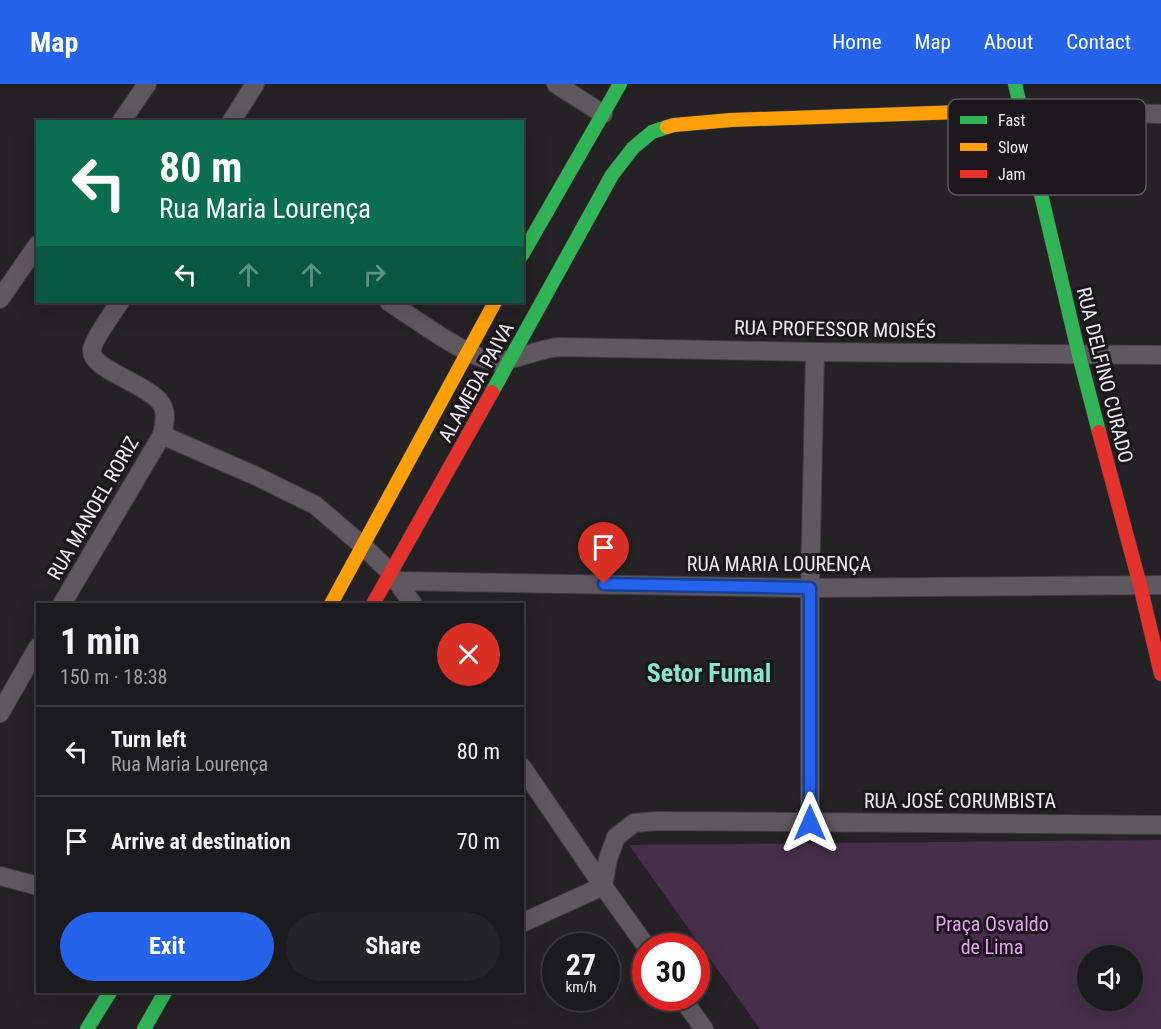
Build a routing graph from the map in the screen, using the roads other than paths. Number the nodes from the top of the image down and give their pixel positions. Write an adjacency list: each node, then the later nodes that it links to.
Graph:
1 (147, 84): 11 (street)
2 (255, 84): 12 (street)
3 (556, 84): 8 (street)
4 (620, 84): 8 (street)
5 (1015, 84): 6 (street, RUA DELFINO CURADO)
6 (1018, 99)
7 (948, 113): 24 (street, ALAMEDA PAIVA)
8 (603, 114): 15 (street)
9 (1146, 114): 10 (street)
10 (1161, 114)
11 (122, 120)
12 (232, 120)
13 (1041, 195): 22 (street, RUA DELFINO CURADO)
14 (36, 247): 16 (street)
15 (524, 252)
16 (0, 299)
17 (119, 303): 25 (street)
18 (391, 303): 20 (street)
19 (494, 303): 20 (street, ALAMEDA PAIVA)
20 (466, 351): 24 (street); 26 (street, ALAMEDA PAIVA)
21 (815, 352): 22 (street, RUA PROFESSOR MOISÉS); 24 (street, RUA PROFESSOR MOISÉS); 30 (street)
22 (1079, 355): 23 (street, RUA PROFESSOR MOISÉS); 28 (street, RUA DELFINO CURADO)
23 (1161, 355)
24 (511, 360): 27 (street, ALAMEDA PAIVA)
25 (162, 435): 26 (street); 31 (street, RUA MANOEL RORIZ)
26 (363, 546): 27 (street); 32 (street, ALAMEDA PAIVA)
27 (394, 577): 30 (street, RUA MARIA LOURENÇA); 33 (street, ALAMEDA PAIVA); 34 (street)
28 (1140, 585): 29 (street, RUA MARIA LOURENÇA); 30 (street, RUA MARIA LOURENÇA); 36 (street, RUA DELFINO CURADO)
29 (1161, 585)
30 (810, 588): 39 (street)
31 (63, 603)
32 (332, 603)
33 (374, 603)
34 (412, 603)
35 (36, 650): 37 (street)
36 (1161, 674)
37 (0, 713)
38 (524, 769): 43 (street)
39 (810, 823): 40 (street, RUA JOSÉ CORUMBISTA); 43 (street, RUA JOSÉ CORUMBISTA)
40 (1161, 825)
41 (0, 876): 42 (street)
42 (36, 885)
43 (603, 886): 44 (street); 45 (street)
44 (524, 922)
45 (637, 933)
46 (109, 993): 49 (street)
47 (164, 993): 50 (street)
48 (691, 1011): 51 (street)
49 (87, 1029)
50 (144, 1029)
51 (704, 1029)

